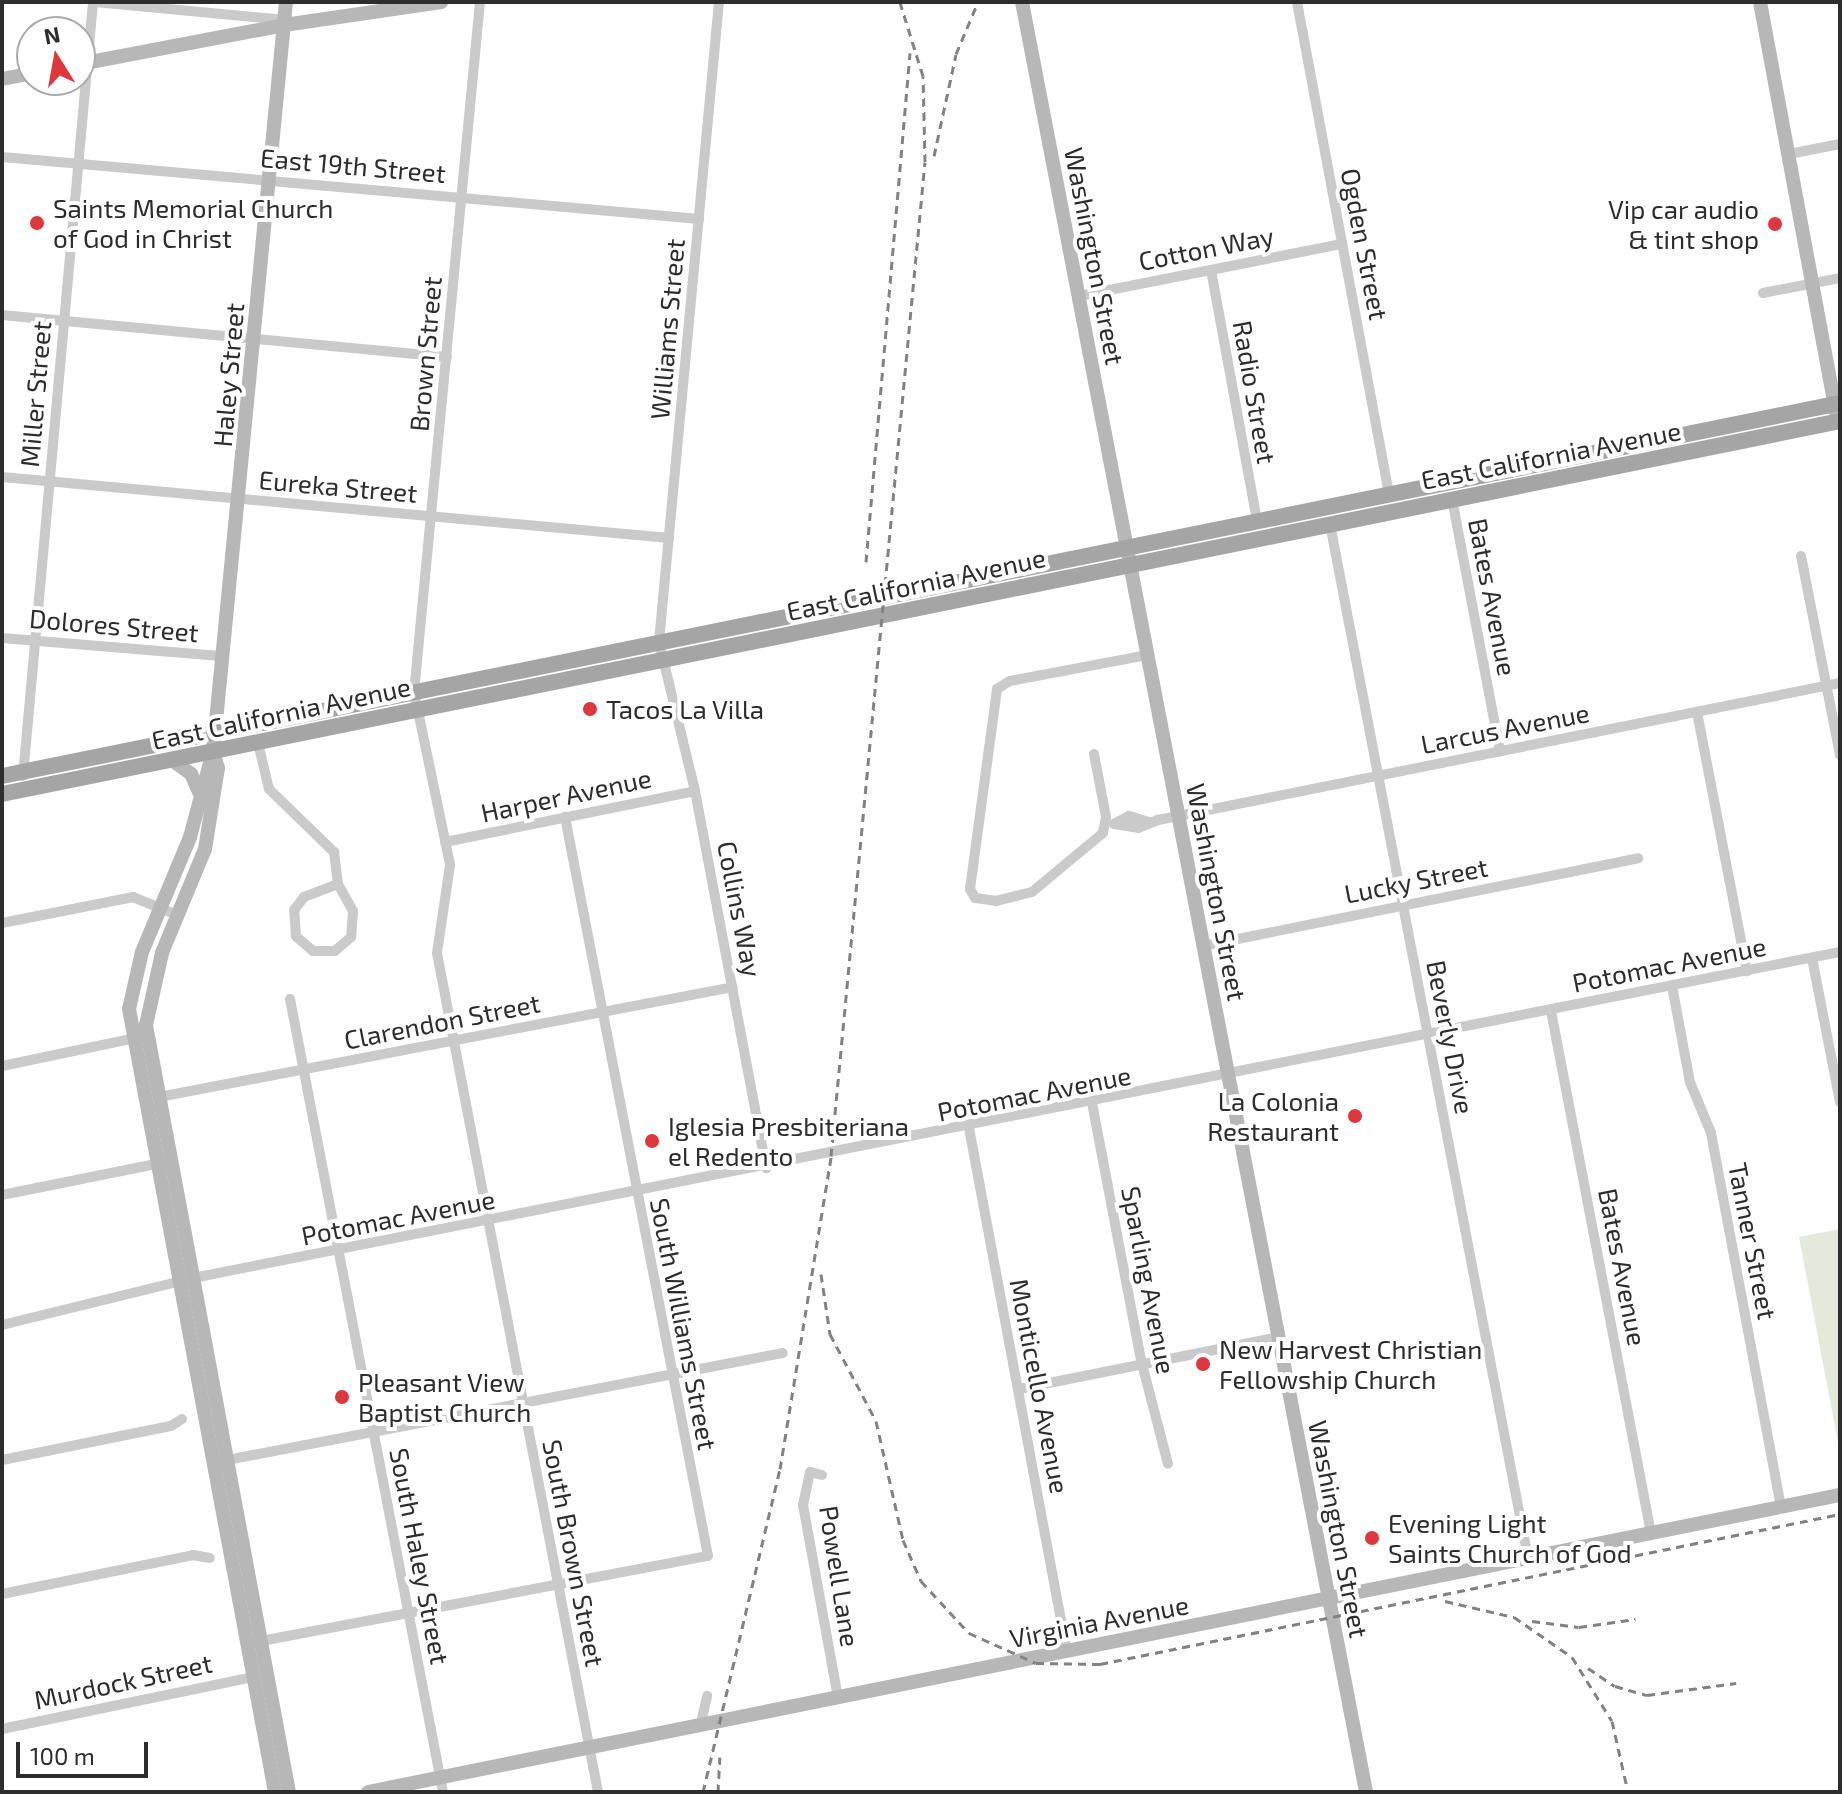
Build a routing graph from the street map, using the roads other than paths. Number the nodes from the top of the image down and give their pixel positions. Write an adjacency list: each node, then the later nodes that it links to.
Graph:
1 (94, 2): 9 (street)
2 (286, 2): 9 (street, Haley Street)
3 (441, 2): 9 (street)
4 (480, 2): 17 (street, Brown Street)
5 (719, 2): 18 (street, Williams Street)
6 (1022, 2): 24 (street, Washington Street)
7 (1297, 2): 19 (street, Ogden Street)
8 (1760, 2): 13 (street)
9 (284, 25): 10 (street); 16 (street, Haley Street)
10 (96, 61)
11 (82, 96): 15 (street, Miller Street)
12 (1840, 144): 13 (street)
13 (1789, 154): 22 (street)
14 (2, 157): 15 (street, East 19th Street)
15 (78, 161): 16 (street, East 19th Street); 26 (street, Miller Street)
16 (270, 179): 17 (street, East 19th Street); 27 (street, Haley Street)
17 (462, 197): 18 (street, East 19th Street); 28 (street, Brown Street)
18 (699, 219): 41 (street, Williams Street)
19 (1342, 244): 20 (street, Cotton Way); 35 (street, Ogden Street)
20 (1211, 270): 24 (street, Cotton Way); 39 (street, Radio Street)
21 (1840, 278): 22 (street)
22 (1813, 283): 23 (street); 29 (street)
23 (1763, 293)
24 (1079, 296): 42 (street, Washington Street)
25 (2, 315): 26 (street)
26 (63, 321): 27 (street); 33 (street, Miller Street)
27 (255, 339): 28 (street); 36 (street, Haley Street)
28 (447, 357): 38 (street, Brown Street)
29 (1838, 412): 30 (main road, East California Avenue); 34 (main road, East California Avenue)
30 (1593, 453): 31 (main road, East California Avenue); 34 (main road)
31 (1524, 467): 35 (main road, East California Avenue); 37 (main road)
32 (2, 477): 33 (street, Eureka Street)
33 (49, 481): 36 (street, Eureka Street); 45 (street, Miller Street)
34 (1522, 485): 37 (main road, East California Avenue)
35 (1389, 494): 39 (main road, East California Avenue)
36 (240, 499): 38 (street, Eureka Street); 48 (street, Haley Street)
37 (1452, 499): 40 (main road, East California Avenue); 57 (street, Bates Avenue)
38 (432, 516): 41 (street, Eureka Street); 52 (street, Brown Street)
39 (1257, 521): 42 (main road, East California Avenue)
40 (1330, 524): 42 (main road, East California Avenue); 63 (street, Beverly Drive)
41 (669, 538): 46 (street, Williams Street)
42 (1128, 556): 46 (main road, East California Avenue); 47 (street, Washington Street); 49 (main road, East California Avenue)
43 (1801, 556): 51 (street)
44 (2, 638): 45 (street, Dolores Street)
45 (34, 641): 48 (street, Dolores Street); 62 (street, Miller Street)
46 (659, 642): 49 (street, Williams Street); 52 (main road, East California Avenue)
47 (1147, 655): 69 (street, Washington Street); 71 (street)
48 (223, 656): 55 (street, Haley Street)
49 (664, 659): 53 (main road, East California Avenue); 66 (street, Collins Way)
50 (1840, 683): 51 (street, Larcus Avenue)
51 (1827, 686): 54 (street, Larcus Avenue); 60 (street)
52 (414, 692): 53 (street, Brown Street); 55 (main road, East California Avenue)
53 (418, 710): 56 (main road, East California Avenue); 72 (street, South Brown Street)
54 (1697, 712): 57 (street, Larcus Avenue); 82 (street)
55 (215, 733): 58 (street, Haley Street); 62 (main road, East California Avenue)
56 (258, 743): 58 (main road, East California Avenue); 74 (street)
57 (1500, 751): 63 (street, Larcus Avenue)
58 (213, 752): 61 (main road, East California Avenue); 68 (street); 77 (street)
59 (1094, 754): 71 (street)
60 (1840, 755)
61 (172, 760): 65 (main road, East California Avenue); 68 (street)
62 (22, 772): 64 (main road, East California Avenue); 65 (street, Miller Street)
63 (1378, 775): 69 (street, Larcus Avenue); 75 (street, Beverly Drive)
64 (2, 776)
65 (23, 790): 67 (main road, East California Avenue)
66 (695, 791): 70 (street, Harper Avenue); 84 (street, Collins Way)
67 (2, 794)
68 (199, 795): 76 (street)
69 (1178, 816): 71 (street, Larcus Avenue); 79 (street, Washington Street)
70 (565, 817): 72 (street, Harper Avenue); 87 (street, South Williams Street)
71 (1110, 824)
72 (445, 842): 90 (street, South Brown Street)
73 (1638, 858): 75 (street, Lucky Street)
74 (338, 884): 74 (street)
75 (1403, 905): 79 (street, Lucky Street); 88 (street, Beverly Drive)
76 (162, 907): 77 (street); 78 (street); 89 (street)
77 (177, 915): 89 (street)
78 (2, 923)
79 (1203, 946): 93 (street, Washington Street)
80 (1840, 952): 81 (street, Potomac Avenue)
81 (1812, 958): 82 (street, Potomac Avenue); 95 (street)
82 (1747, 971): 83 (street, Potomac Avenue)
83 (1672, 986): 86 (street, Potomac Avenue); 121 (street, Tanner Street)
84 (733, 987): 87 (street, Clarendon Street); 99 (street, Collins Way)
85 (290, 999): 92 (street, South Haley Street)
86 (1551, 1011): 88 (street, Potomac Avenue); 122 (street, Bates Avenue)
87 (603, 1012): 90 (street, Clarendon Street); 100 (street, South Williams Street)
88 (1429, 1035): 93 (street, Potomac Avenue); 124 (street, Beverly Drive)
89 (139, 1037): 91 (street); 94 (street); 98 (street)
90 (453, 1041): 92 (street, Clarendon Street); 102 (street, South Brown Street)
91 (2, 1066)
92 (304, 1070): 94 (street, Clarendon Street); 103 (street, South Haley Street)
93 (1228, 1076): 96 (street, Potomac Avenue); 107 (street, Washington Street)
94 (159, 1097): 98 (street)
95 (1840, 1102)
96 (1092, 1103): 97 (street, Potomac Avenue); 109 (street, Sparling Avenue)
97 (969, 1128): 99 (street, Potomac Avenue); 111 (street, Monticello Avenue)
98 (163, 1163): 101 (street); 104 (street); 105 (street)
99 (766, 1168): 100 (street, Potomac Avenue)
100 (636, 1194): 102 (street, Potomac Avenue); 110 (street, South Williams Street)
101 (2, 1195)
102 (488, 1222): 103 (street, Potomac Avenue); 112 (street, South Brown Street)
103 (338, 1251): 104 (street, Potomac Avenue); 114 (street, South Haley Street)
104 (193, 1278): 105 (street, Potomac Avenue); 116 (street)
105 (177, 1283): 106 (street, Potomac Avenue); 117 (street)
106 (2, 1325)
107 (1279, 1337): 109 (street); 127 (street, Washington Street)
108 (783, 1353): 110 (street)
109 (1142, 1364): 111 (street); 118 (street, Sparling Avenue)
110 (673, 1375): 112 (street); 125 (street, South Williams Street)
111 (1019, 1389): 131 (street, Monticello Avenue)
112 (523, 1403): 114 (street); 125 (street, South Brown Street)
113 (182, 1419): 115 (street)
114 (373, 1432): 116 (street); 128 (street, South Haley Street)
115 (2, 1460)
116 (228, 1460): 117 (street); 129 (street)
117 (212, 1463): 130 (street)
118 (1168, 1464)
119 (822, 1475): 134 (street, Powell Lane)
120 (1840, 1495): 121 (street, Virginia Avenue)
121 (1781, 1507): 122 (street, Virginia Avenue)
122 (1651, 1533): 124 (street, Virginia Avenue)
123 (210, 1558): 126 (street)
124 (1528, 1558): 127 (street, Virginia Avenue)
125 (558, 1585): 128 (street); 137 (street, South Brown Street)
126 (2, 1594)
127 (1327, 1600): 131 (street, Virginia Avenue); 143 (street, Washington Street)
128 (408, 1613): 129 (street); 138 (street, South Haley Street)
129 (263, 1641): 130 (street); 140 (street)
130 (247, 1644): 132 (street)
131 (1067, 1652): 134 (street, Virginia Avenue)
132 (253, 1677): 136 (street, Murdock Street); 139 (street)
133 (707, 1696): 135 (street)
134 (838, 1698): 135 (street, Virginia Avenue)
135 (700, 1727): 137 (street, Virginia Avenue)
136 (2, 1729)
137 (590, 1747): 138 (street, Virginia Avenue); 142 (street, South Brown Street)
138 (442, 1785): 141 (street, Virginia Avenue)
139 (275, 1792)
140 (289, 1792)
141 (368, 1792)
142 (598, 1792)
143 (1366, 1792)

